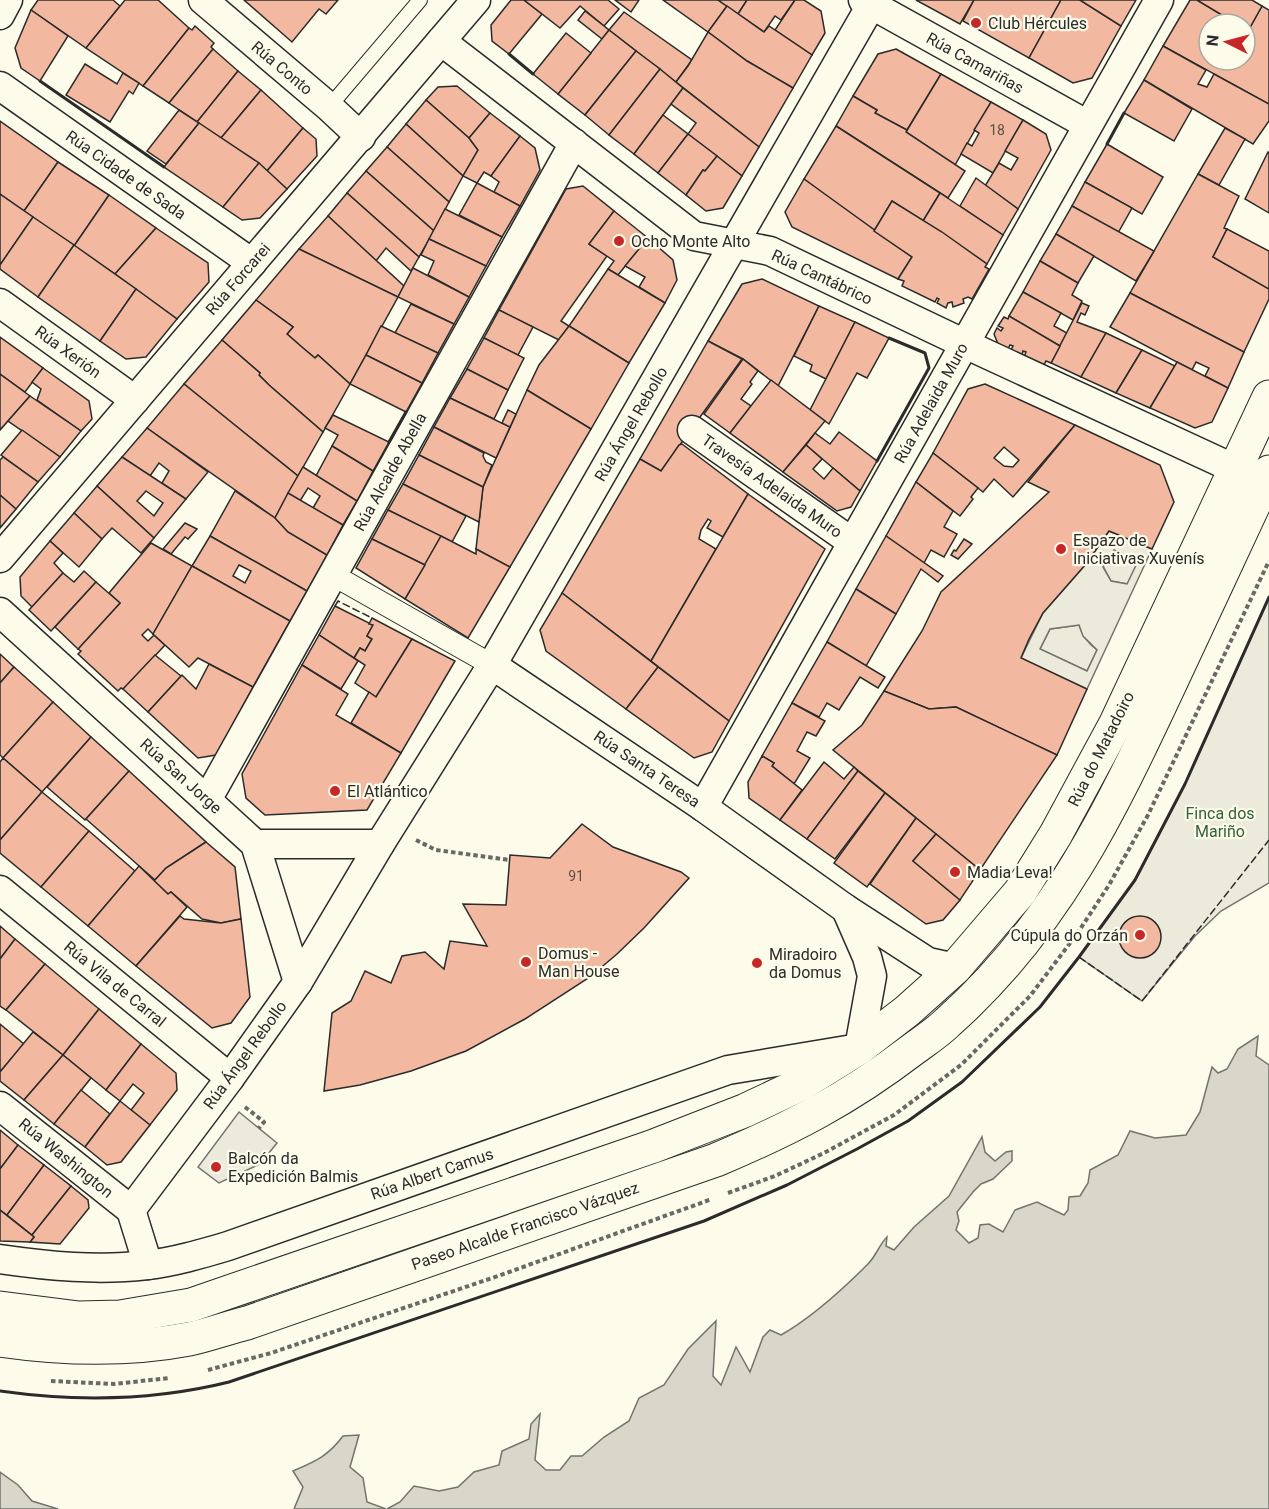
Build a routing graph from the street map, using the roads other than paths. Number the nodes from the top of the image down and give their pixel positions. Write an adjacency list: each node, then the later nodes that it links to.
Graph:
1 (8, 0): 7 (street)
2 (203, 0): 10 (street, Rúa Conto)
3 (420, 0): 10 (lane)
4 (476, 0): 8 (street, Rúa Forcarei)
5 (1159, 0): 11 (street, Rúa Adelaida Muro)
6 (870, 2): 11 (street, Rúa Camariñas); 14 (street, Rúa Ángel Rebollo)
7 (0, 15)
8 (441, 41): 12 (street, Rúa Forcarei); 13 (street, Rúa Cantábrico)
9 (0, 86): 15 (street, Rúa Cidade de Sada)
10 (328, 107): 12 (street, Rúa Conto)
11 (1088, 125): 17 (street, Rúa Adelaida Muro)
12 (361, 137): 15 (street, Rúa Forcarei)
13 (574, 143): 14 (street, Rúa Cantábrico); 25 (street, Rúa Alcalde Abella)
14 (733, 244): 17 (street, Rúa Cantábrico); 27 (street, Rúa Ángel Rebollo)
15 (252, 263): 19 (street, Rúa Forcarei)
16 (0, 303): 19 (street, Rúa Xerión)
17 (964, 344): 21 (street, Rúa Cantábrico); 23 (street, Rúa Adelaida Muro)
18 (1269, 397): 21 (main road, Rúa do Matadoiro)
19 (135, 400): 24 (street, Rúa Forcarei)
20 (692, 430): 23 (street, Travesía Adelaida Muro)
21 (1235, 469): 34 (main road, Rúa do Matadoiro)
22 (1269, 472): 35 (main road, Rúa do Matadoiro)
23 (852, 542): 29 (street, Rúa Adelaida Muro)
24 (0, 558)
25 (333, 576): 27 (street, Rúa Santa Teresa); 28 (street, Rúa Alcalde Abella)
26 (0, 612): 28 (street, Rúa San Jorge)
27 (492, 665): 29 (street, Rúa Santa Teresa); 30 (street, Rúa Ángel Rebollo)
28 (207, 800): 31 (street, Rúa San Jorge)
29 (703, 807): 33 (street, Rúa Santa Teresa)
30 (386, 835): 31 (street); 36 (street, Rúa Ángel Rebollo)
31 (255, 844): 36 (street)
32 (0, 890): 38 (street, Rúa Vila de Carral)
33 (846, 909): 34 (street, Rúa Santa Teresa); 37 (street)
34 (955, 968): 35 (main road); 37 (main road, Rúa do Matadoiro)
35 (999, 971): 44 (main road, Paseo Alcalde Francisco Vázquez)
36 (298, 982): 38 (street, Rúa Ángel Rebollo)
37 (859, 1048): 42 (street, Rúa Albert Camus); 43 (main road, Paseo Alcalde Francisco Vázquez)
38 (230, 1078): 40 (street, Rúa Ángel Rebollo)
39 (0, 1106): 40 (street, Rúa Washington)
40 (131, 1210): 42 (street)
41 (0, 1259): 42 (street, Rúa Albert Camus)
42 (148, 1265)
43 (0, 1308)
44 (0, 1340)

